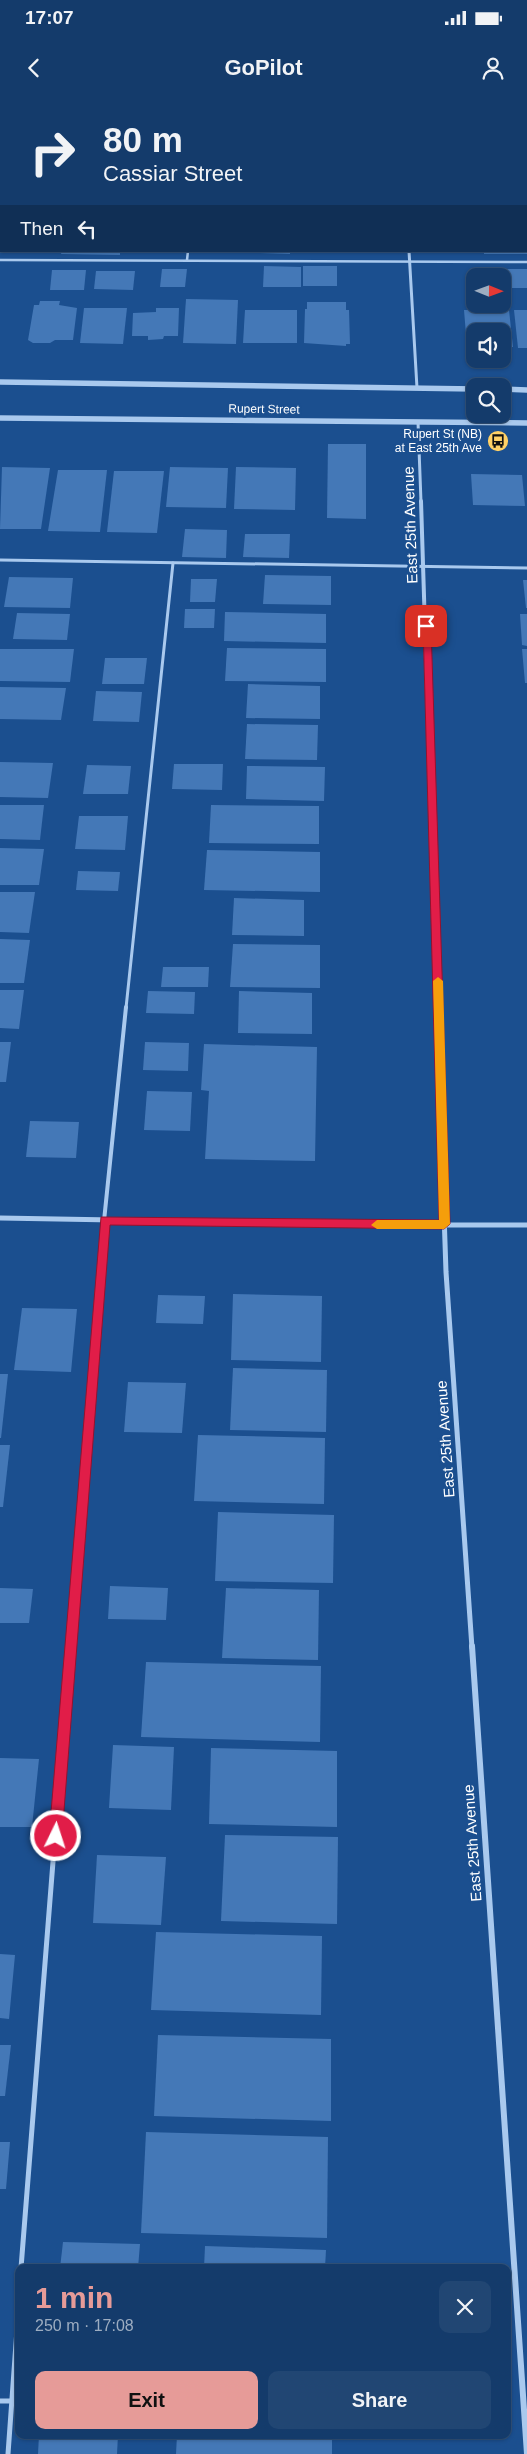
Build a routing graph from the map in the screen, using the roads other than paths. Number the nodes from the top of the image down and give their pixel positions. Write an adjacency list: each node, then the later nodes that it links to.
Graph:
1 (188, 252): 4 (lane)
2 (409, 252): 5 (street)
3 (0, 260): 4 (lane)
4 (187, 260): 5 (lane)
5 (410, 262): 6 (lane); 8 (street)
6 (527, 262)
7 (0, 382): 8 (street, Rupert Street)
8 (417, 388): 9 (street, Rupert Street)
9 (466, 389)
10 (511, 389): 11 (street)
11 (527, 390)
12 (0, 418): 13 (street, Rupert Street)
13 (418, 422): 14 (street, Rupert Street); 17 (street, East 25th Avenue)
14 (527, 423)
15 (0, 560): 16 (lane)
16 (173, 563): 17 (lane); 20 (lane)
17 (424, 567): 18 (lane); 21 (street, East 25th Avenue)
18 (527, 568)
19 (0, 1218): 20 (street)
20 (104, 1220): 21 (street); 23 (lane)
21 (444, 1224): 22 (street); 28 (street, East 25th Avenue)
22 (527, 1225)
23 (22, 2264)
24 (15, 2352): 26 (lane)
25 (0, 2401): 26 (lane)
26 (11, 2401): 27 (lane)
27 (8, 2454)
28 (527, 2454)

